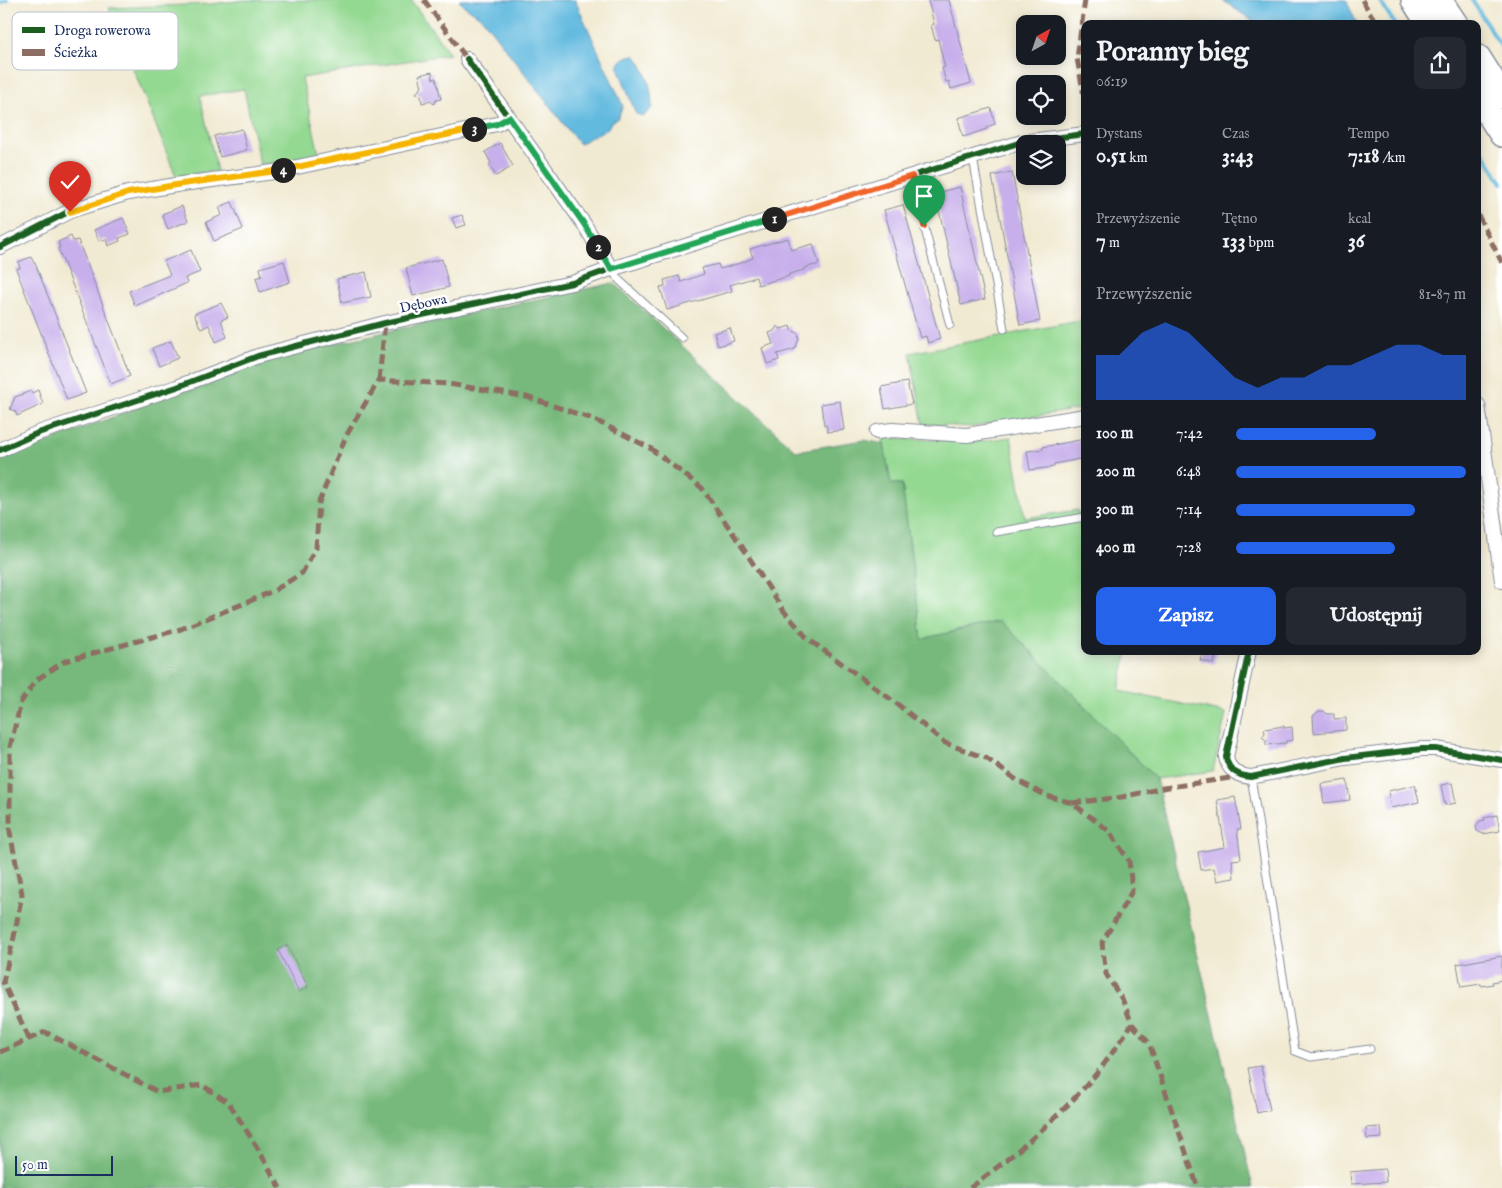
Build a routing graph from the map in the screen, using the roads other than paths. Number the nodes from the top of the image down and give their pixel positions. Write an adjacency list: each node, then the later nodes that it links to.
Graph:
1 (1414, 0): 3 (highway)
2 (1439, 0): 4 (highway)
3 (1427, 20)
4 (1452, 20)
5 (467, 59): 9 (street)
6 (1481, 63): 7 (highway)
7 (1502, 96)
8 (1481, 102): 10 (highway)
9 (509, 117): 14 (street); 15 (street)
10 (1502, 134)
11 (1081, 135): 12 (street, Dębowa)
12 (973, 158): 13 (street, Dębowa); 17 (lane)
13 (912, 176): 15 (street, Dębowa); 16 (lane)
14 (0, 247)
15 (611, 269): 18 (lane); 22 (street, Dębowa)
16 (950, 325)
17 (1004, 329)
18 (682, 338)
19 (1081, 417): 21 (street)
20 (1481, 427): 25 (street)
21 (877, 432)
22 (0, 450)
23 (1081, 518): 24 (lane)
24 (996, 532)
25 (1502, 581)
26 (1248, 655): 28 (street)
27 (1502, 760): 28 (street)
28 (1251, 777): 29 (lane)
29 (1370, 1049)

